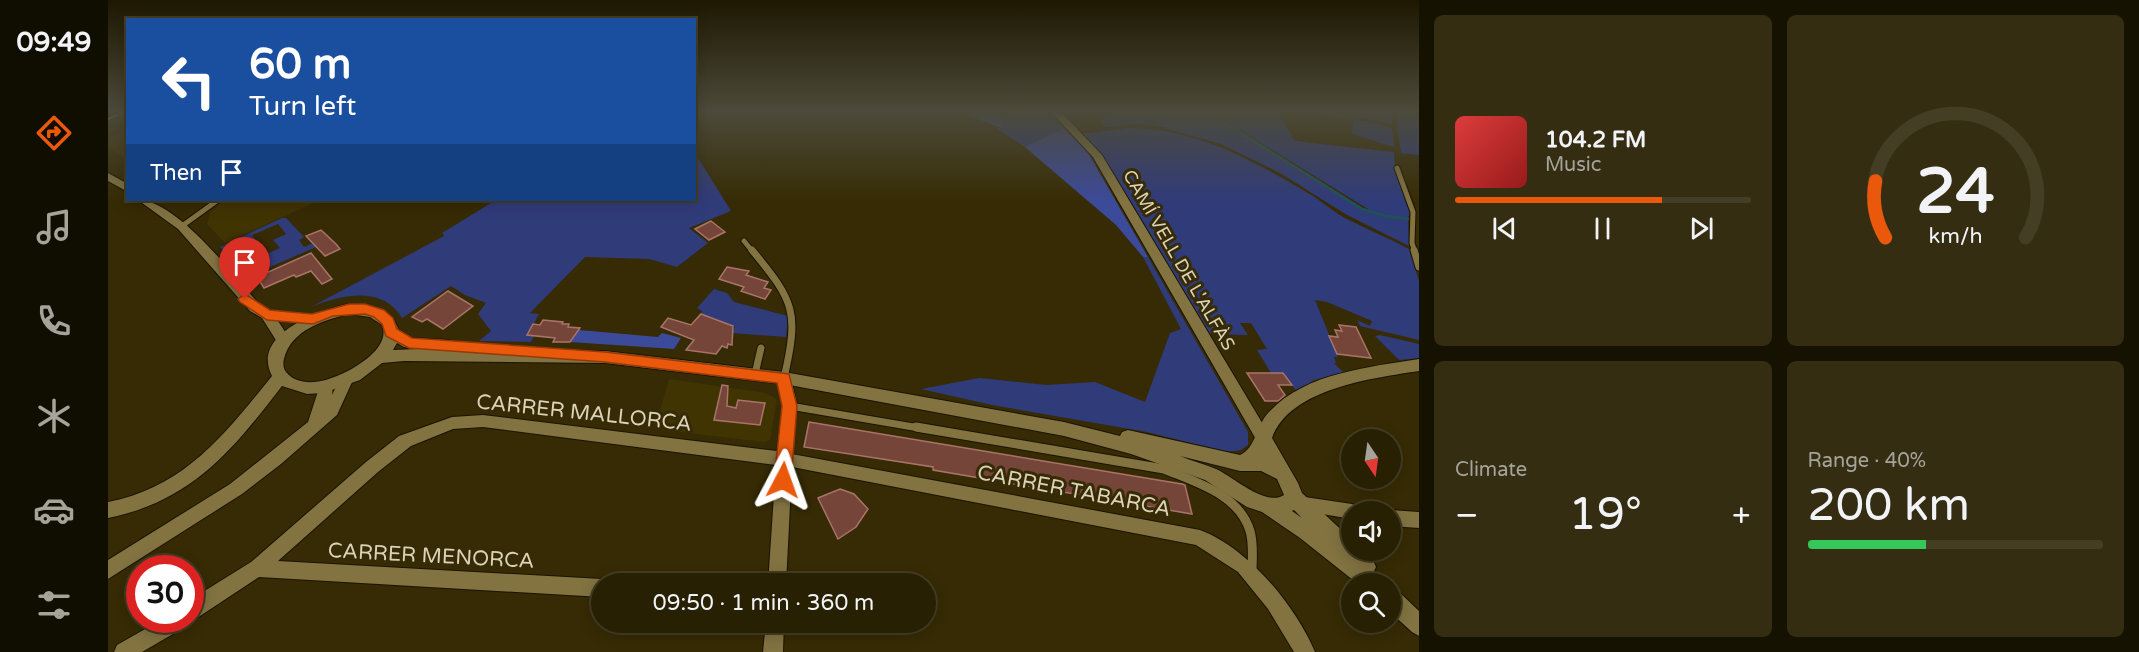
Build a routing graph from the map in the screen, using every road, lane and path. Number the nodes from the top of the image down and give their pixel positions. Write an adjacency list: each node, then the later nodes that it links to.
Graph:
1 (1084, 141): 26 (street, CAMÍ VELL DE L'ALFÀS)
2 (1397, 168): 9 (lane)
3 (108, 176): 4 (street)
4 (126, 188)
5 (144, 201): 7 (street)
6 (217, 201): 7 (lane)
7 (182, 226): 10 (street)
8 (744, 241): 19 (lane)
9 (1419, 267)
10 (267, 315): 11 (street); 13 (street)
11 (313, 319): 12 (street); 13 (street)
12 (391, 332): 15 (street); 16 (street)
13 (284, 341): 20 (street)
14 (761, 348): 18 (lane)
15 (565, 356): 16 (street); 18 (street)
16 (379, 358): 21 (street)
17 (1419, 365): 26 (street)
18 (755, 374): 19 (street)
19 (784, 378): 23 (street); 25 (street)
20 (285, 380): 22 (street); 33 (street)
21 (346, 380): 22 (street); 24 (street)
22 (326, 386): 24 (street)
23 (790, 406): 27 (street); 41 (lane)
24 (315, 424): 37 (street)
25 (1064, 429): 28 (street); 29 (street)
26 (1262, 436): 28 (street); 30 (street)
27 (784, 459): 36 (street, CARRER MALLORCA); 38 (street); 41 (street, CARRER TABARCA)
28 (1244, 462): 29 (street); 30 (street)
29 (1243, 492): 31 (street)
30 (1292, 495): 31 (street); 32 (street); 40 (street)
31 (1268, 506): 39 (street)
32 (1341, 509)
33 (108, 510)
34 (1401, 519): 35 (street)
35 (1419, 520)
36 (257, 568): 42 (street, CARRER MENORCA); 43 (street, CARRER MALLORCA)
37 (108, 570)
38 (778, 573)
39 (1362, 573)
40 (1369, 573)
41 (1252, 576): 50 (street, CARRER TABARCA)
42 (591, 587)
43 (204, 602)
44 (1401, 608): 45 (street)
45 (1419, 626)
46 (156, 633): 48 (street)
47 (774, 633): 49 (street)
48 (124, 652)
49 (773, 652)
50 (1305, 652)

